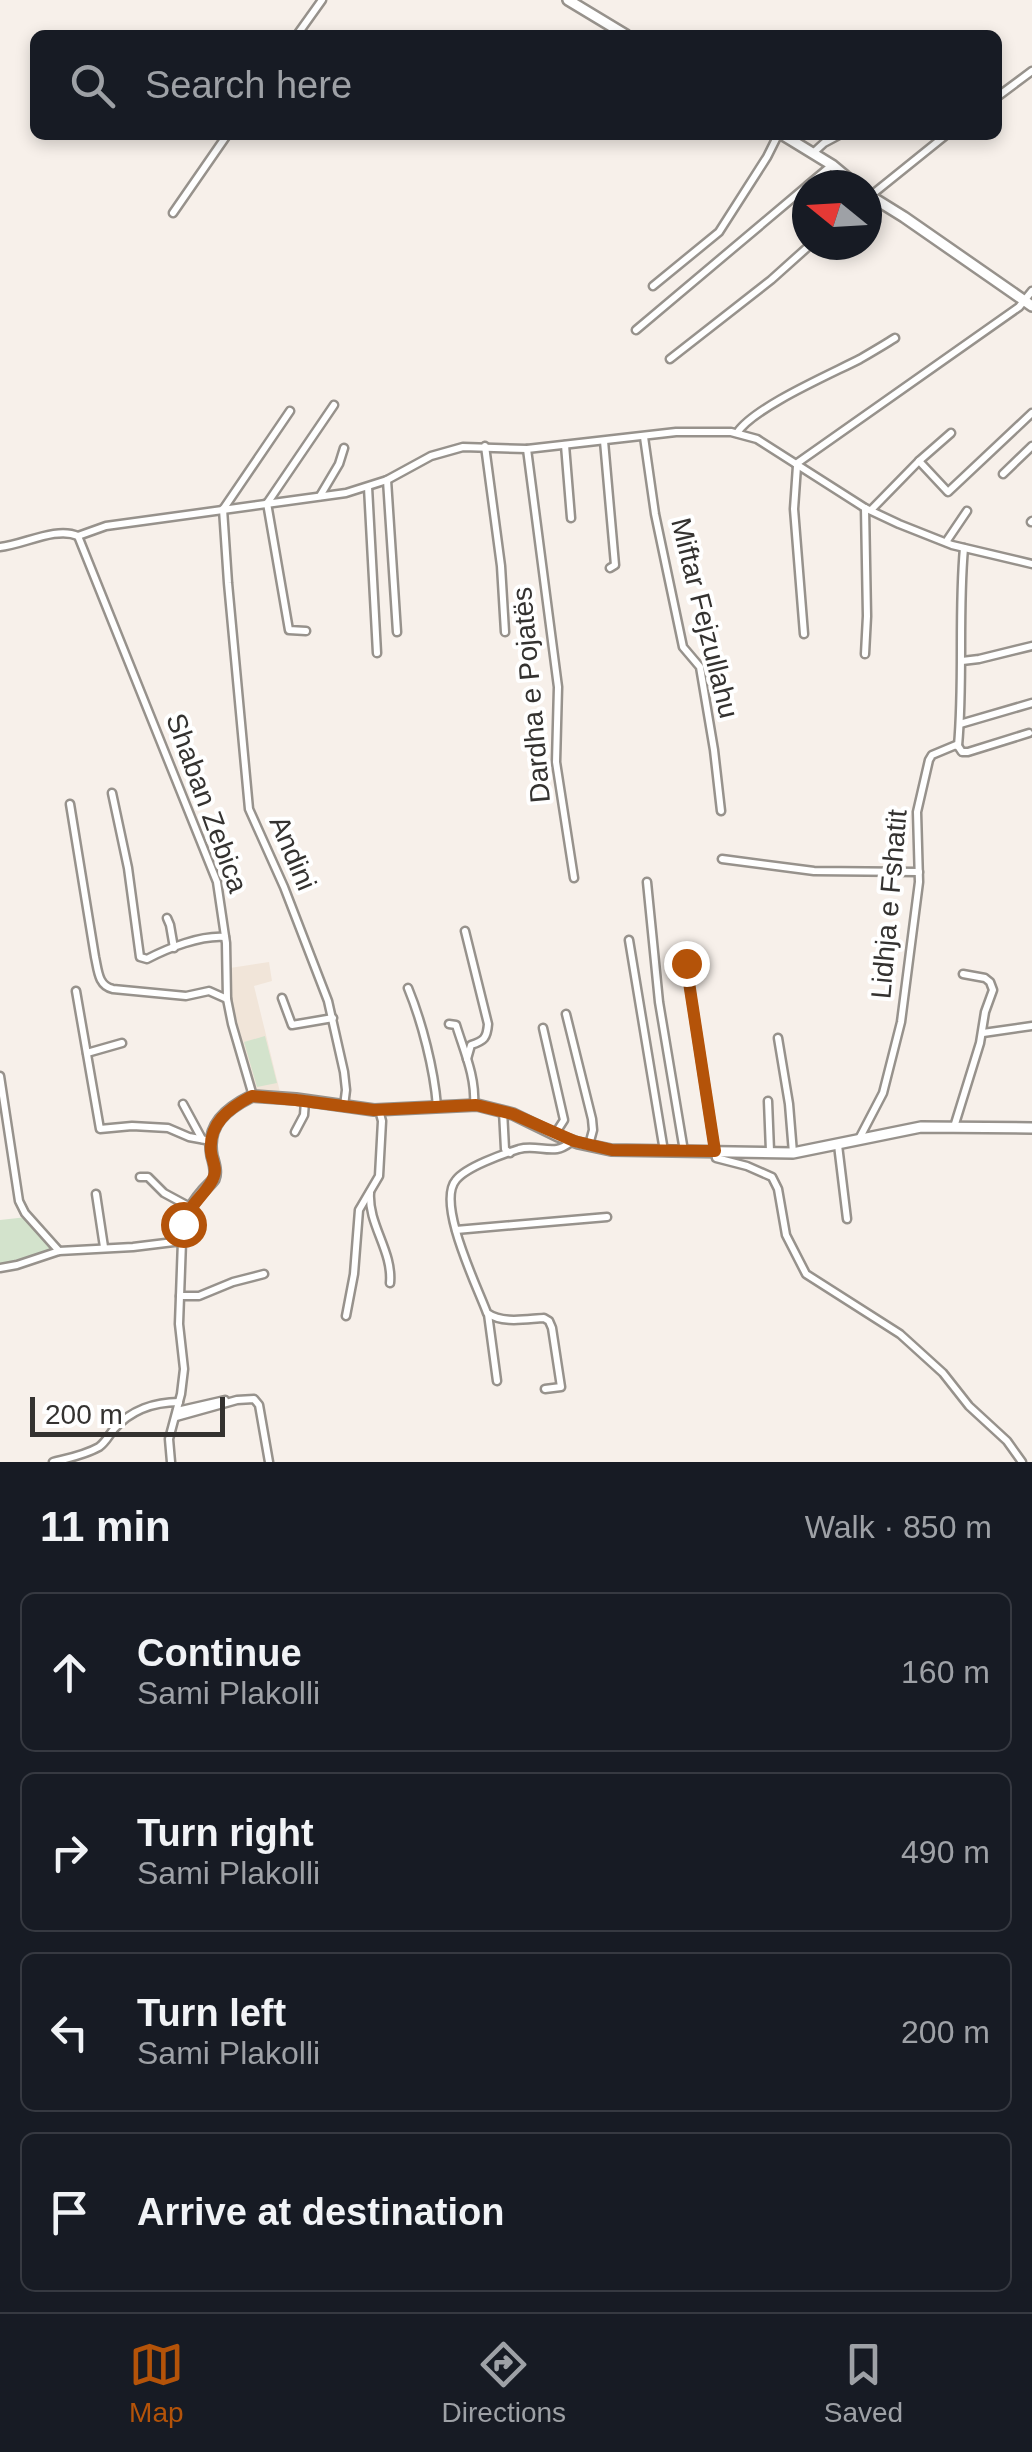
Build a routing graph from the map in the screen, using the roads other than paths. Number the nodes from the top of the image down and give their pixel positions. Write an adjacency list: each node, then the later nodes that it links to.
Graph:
1 (322, 0): 3 (street)
2 (576, 2): 4 (street)
3 (301, 30)
4 (618, 30)
5 (1032, 71): 6 (street)
6 (1002, 93)
7 (224, 140): 19 (street)
8 (778, 140): 21 (street)
9 (790, 140): 12 (street)
10 (830, 140): 12 (street)
11 (940, 140): 16 (street)
12 (812, 153): 13 (street)
13 (832, 165): 14 (street); 15 (street)
14 (826, 170)
15 (838, 170)
16 (882, 185)
17 (792, 199): 24 (street)
18 (882, 204): 23 (street)
19 (173, 213)
20 (793, 260): 26 (street)
21 (653, 286)
22 (1032, 291): 23 (street)
23 (1028, 303): 40 (street)
24 (636, 330)
25 (895, 338): 31 (street)
26 (670, 358)
27 (334, 404): 45 (street)
28 (290, 410): 46 (street)
29 (1032, 413): 39 (street)
30 (950, 432): 39 (street)
31 (738, 433): 32 (street); 40 (street)
32 (644, 438): 33 (street); 70 (street, Miftar Fejzullahu)
33 (604, 441): 34 (street); 55 (street)
34 (566, 445): 38 (street); 49 (street)
35 (486, 446): 38 (street); 42 (street); 58 (street)
36 (1032, 446): 41 (street)
37 (344, 448): 44 (street)
38 (528, 449): 73 (street, Dardha e Pojatës)
39 (919, 461): 47 (street)
40 (796, 464): 47 (street); 59 (street)
41 (1003, 474)
42 (387, 480): 43 (street); 57 (street)
43 (368, 487): 44 (street); 61 (street)
44 (320, 497): 45 (street)
45 (267, 503): 46 (street); 56 (street)
46 (223, 509): 50 (street); 87 (street, Andini)
47 (868, 509): 51 (street); 62 (street)
48 (967, 511): 51 (street)
49 (571, 518)
50 (78, 536): 52 (street); 77 (street, Shaban Zebica)
51 (946, 542): 53 (street)
52 (0, 547)
53 (964, 548): 54 (street); 63 (street)
54 (1032, 564)
55 (610, 568)
56 (306, 632)
57 (397, 632)
58 (506, 632)
59 (804, 634)
60 (1032, 646): 63 (street)
61 (376, 653)
62 (865, 654)
63 (962, 660): 65 (street)
64 (1032, 703): 65 (street)
65 (960, 724): 67 (street)
66 (1029, 733): 67 (street)
67 (958, 746): 72 (street, Lidhja e Fshatit)
68 (112, 793): 79 (street)
69 (70, 804): 85 (street)
70 (721, 811)
71 (722, 858): 72 (street)
72 (919, 872): 110 (street, Lidhja e Fshatit)
73 (574, 878)
74 (646, 882): 116 (street)
75 (167, 918): 79 (street)
76 (465, 930): 95 (street)
77 (225, 937): 79 (street); 85 (street, Shaban Zebica)
78 (628, 940): 115 (street)
79 (174, 948)
80 (686, 963): 117 (street)
81 (963, 974): 91 (street)
82 (408, 988): 103 (street)
83 (76, 992): 94 (street)
84 (282, 998): 87 (street)
85 (227, 999): 97 (street, Shaban Zebica)
86 (566, 1014): 113 (street)
87 (333, 1018): 102 (street, Andini)
88 (450, 1024): 95 (street)
89 (1032, 1026): 91 (street)
90 (543, 1028): 109 (street)
91 (983, 1033): 106 (street)
92 (778, 1038): 120 (street)
93 (122, 1044): 94 (street)
94 (86, 1053): 111 (street)
95 (467, 1059): 101 (street)
96 (0, 1076): 130 (street)
97 (253, 1096): 98 (street); 111 (street)
98 (304, 1101): 102 (street); 108 (street)
99 (768, 1101): 118 (street)
100 (182, 1104): 111 (street)
101 (474, 1105): 103 (street); 105 (street)
102 (344, 1106): 104 (street)
103 (436, 1106): 104 (street)
104 (379, 1110): 122 (street)
105 (503, 1111): 109 (street); 119 (street)
106 (954, 1127): 107 (street); 110 (street)
107 (1032, 1128)
108 (296, 1132)
109 (555, 1134): 112 (street)
110 (859, 1139): 114 (street)
111 (207, 1140): 124 (street)
112 (574, 1141): 113 (street); 119 (street)
113 (590, 1145): 115 (street)
114 (838, 1145): 120 (street); 126 (street)
115 (664, 1151): 116 (street)
116 (684, 1151): 117 (street)
117 (715, 1151): 118 (street); 145 (street)
118 (770, 1151): 120 (street)
119 (510, 1153): 127 (street)
120 (793, 1153)
121 (140, 1177): 124 (street)
122 (370, 1193): 133 (street); 136 (street)
123 (96, 1194): 129 (street)
124 (190, 1207): 128 (street)
125 (607, 1217): 127 (street)
126 (847, 1219)
127 (456, 1230): 135 (street)
128 (182, 1246): 129 (street); 134 (street)
129 (104, 1247): 130 (street)
130 (59, 1251): 131 (street)
131 (0, 1268)
132 (264, 1274): 134 (street)
133 (390, 1284)
134 (180, 1296): 140 (street)
135 (488, 1313): 137 (street); 138 (street)
136 (346, 1316)
137 (497, 1382)
138 (545, 1389)
139 (252, 1393): 141 (street)
140 (179, 1402): 141 (street); 142 (street)
141 (176, 1414): 143 (street); 144 (street)
142 (53, 1462)
143 (170, 1462)
144 (269, 1462)
145 (1022, 1462)

